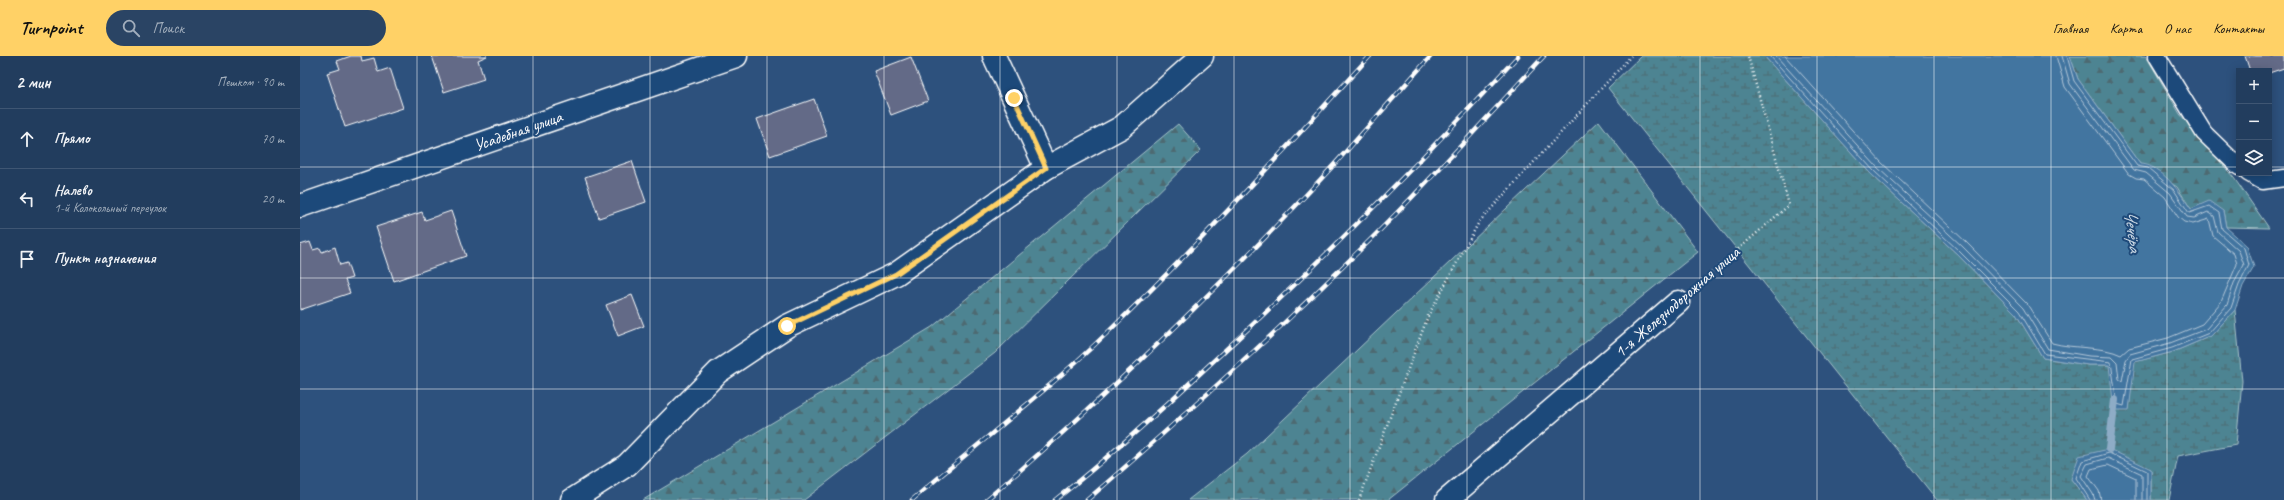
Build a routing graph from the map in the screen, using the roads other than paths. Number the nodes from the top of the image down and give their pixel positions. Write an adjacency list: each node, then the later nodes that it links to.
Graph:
1 (736, 56): 9 (street, Усадебная улица)
2 (994, 56): 6 (street)
3 (1202, 56): 6 (street)
4 (2157, 56): 5 (lane)
5 (2236, 164)
6 (1046, 168): 11 (street)
7 (2253, 176): 8 (lane)
8 (2284, 178)
9 (300, 206)
10 (1678, 302): 12 (street, 1-я Железнодорожная улица)
11 (572, 500)
12 (1447, 500)

